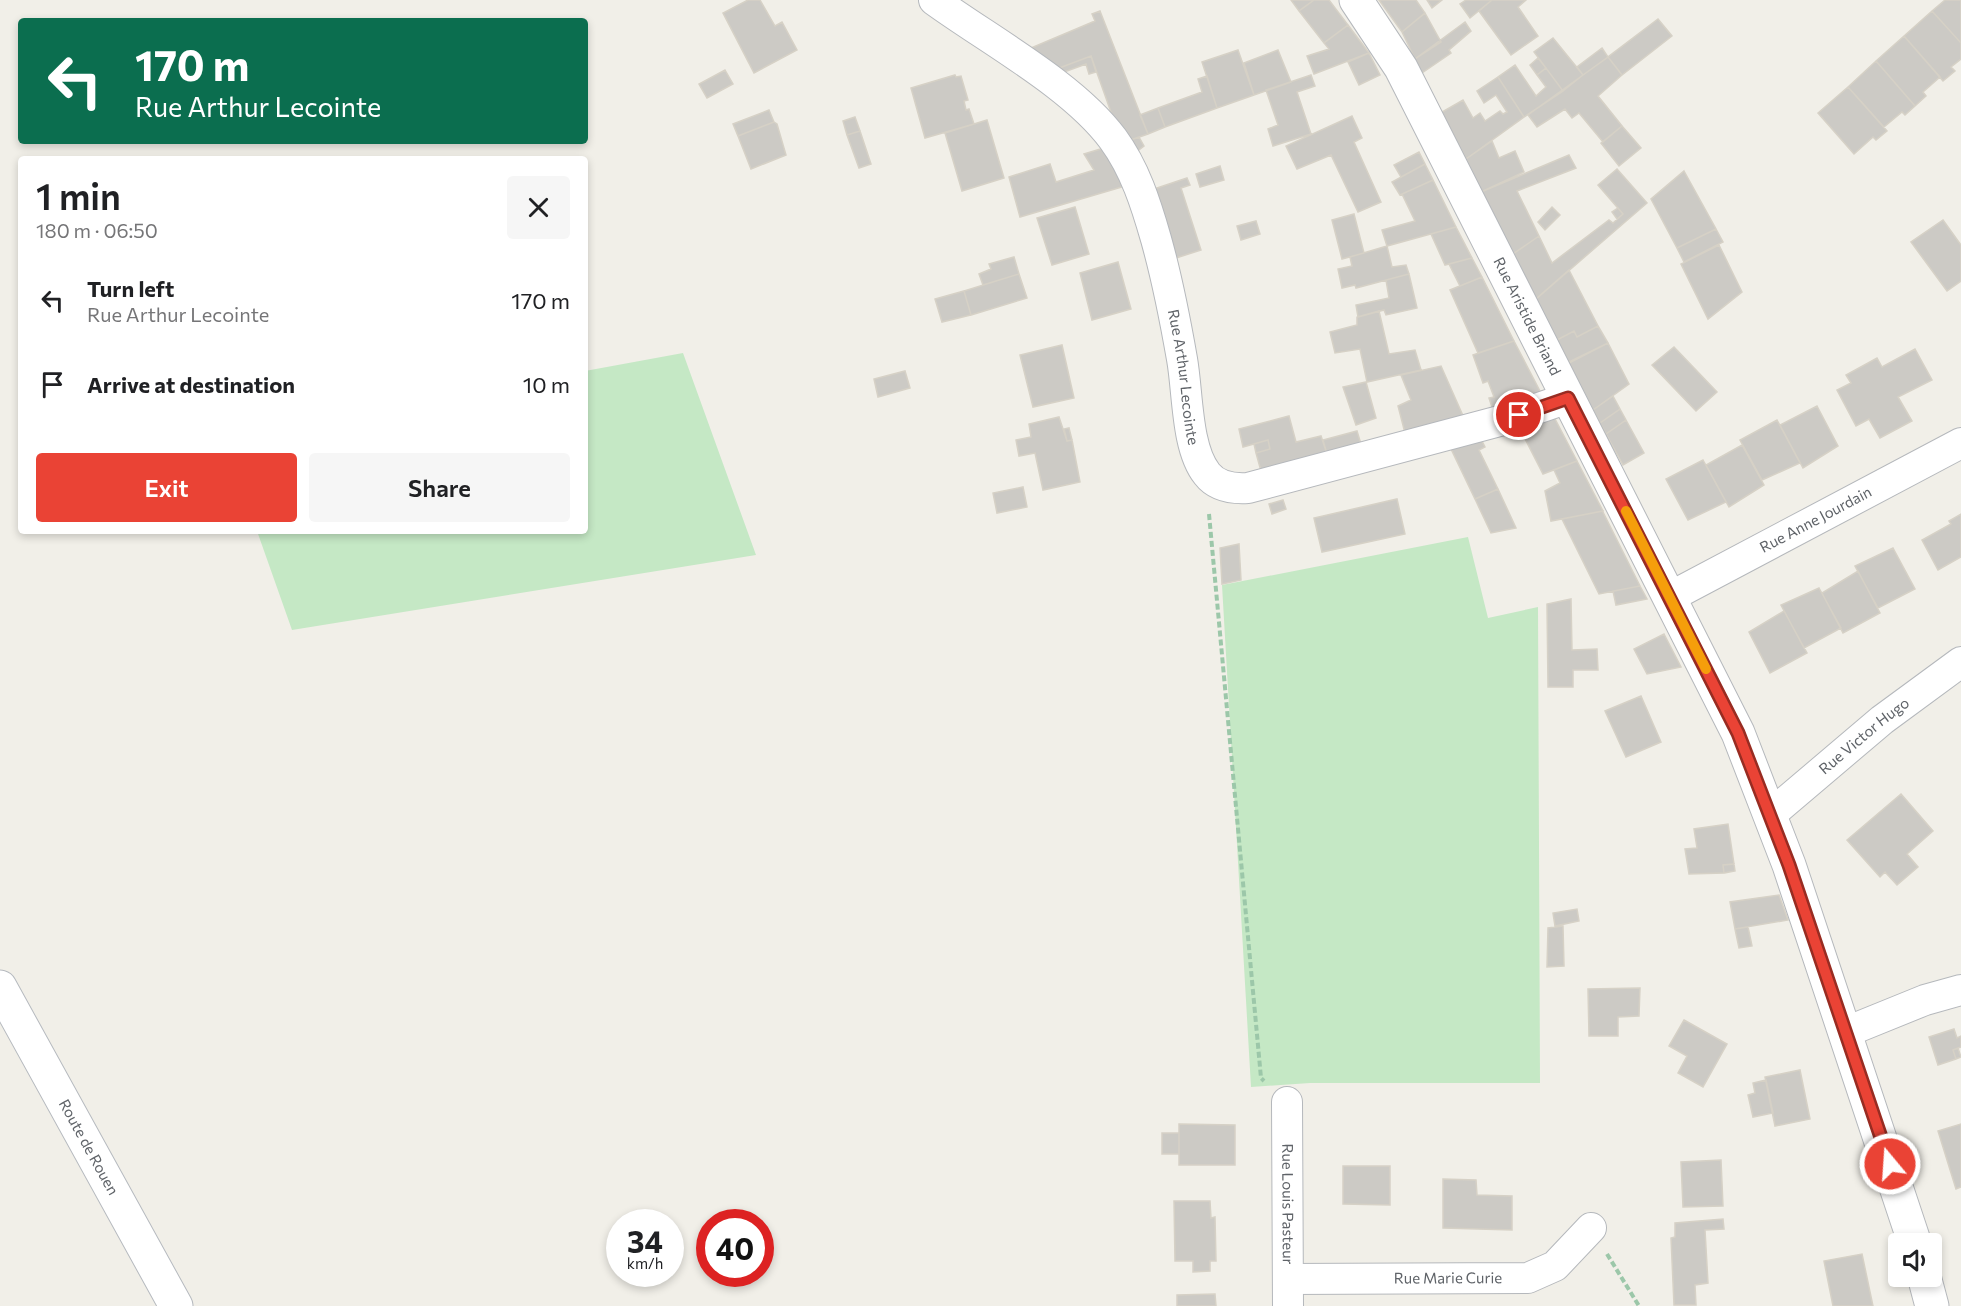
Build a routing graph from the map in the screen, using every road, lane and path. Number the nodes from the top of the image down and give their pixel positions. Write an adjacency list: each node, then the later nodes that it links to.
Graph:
1 (934, 0): 5 (street, Rue Arthur Lecointe)
2 (1356, 0): 3 (street, Rue Aristide Briand)
3 (1568, 398): 5 (street); 6 (street, Rue Aristide Briand)
4 (1961, 443): 6 (street, Rue Anne Jourdain)
5 (1220, 485): 12 (path)
6 (1670, 597): 8 (street, Rue Aristide Briand)
7 (1961, 662): 8 (street, Rue Victor Hugo)
8 (1770, 814): 11 (street, Rue Aristide Briand)
9 (0, 987): 17 (street, Route de Rouen)
10 (1961, 990): 11 (street)
11 (1846, 1032): 14 (street, Rue Aristide Briand)
12 (1287, 1102): 16 (street, Rue Louis Pasteur)
13 (1591, 1228): 16 (street, Rue Marie Curie); 18 (path)
14 (1910, 1233)
15 (1927, 1287): 19 (street)
16 (1288, 1292)
17 (176, 1306)
18 (1639, 1306)
19 (1932, 1306)

